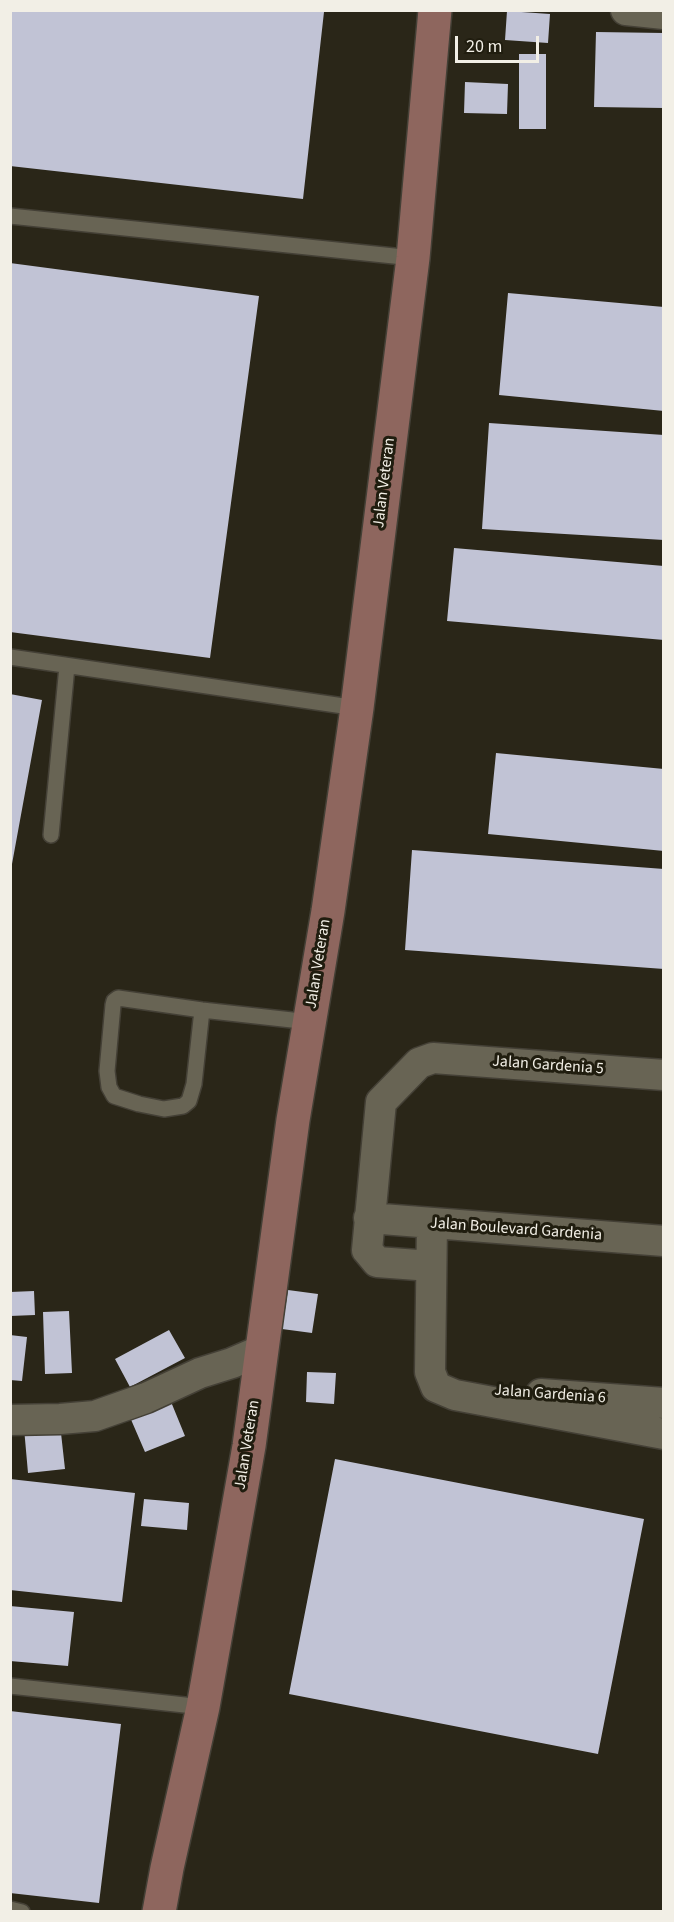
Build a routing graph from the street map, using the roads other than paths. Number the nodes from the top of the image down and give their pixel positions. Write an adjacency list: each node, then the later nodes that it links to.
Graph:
1 (435, 10): 5 (main road, Jalan Veteran)
2 (626, 10): 3 (street)
3 (663, 14)
4 (10, 216): 5 (lane)
5 (412, 258): 8 (main road, Jalan Veteran)
6 (10, 657): 7 (lane)
7 (68, 666): 8 (lane); 9 (lane)
8 (357, 708): 11 (main road, Jalan Veteran)
9 (51, 835)
10 (202, 1010): 10 (lane); 11 (lane)
11 (310, 1022): 17 (main road, Jalan Veteran)
12 (663, 1075): 13 (street, Jalan Gardenia 5)
13 (369, 1218): 14 (street, Jalan Boulevard Gardenia); 16 (street)
14 (432, 1223): 15 (street, Jalan Boulevard Gardenia); 16 (street)
15 (663, 1241)
16 (431, 1266): 18 (street)
17 (262, 1350): 20 (street); 23 (main road, Jalan Veteran)
18 (436, 1387): 19 (street, Jalan Gardenia 6); 21 (street)
19 (663, 1403)
20 (10, 1420)
21 (663, 1434)
22 (10, 1686): 23 (lane)
23 (203, 1707): 26 (main road, Jalan Veteran)
24 (10, 1909): 25 (lane)
25 (22, 1911)
26 (159, 1911)

